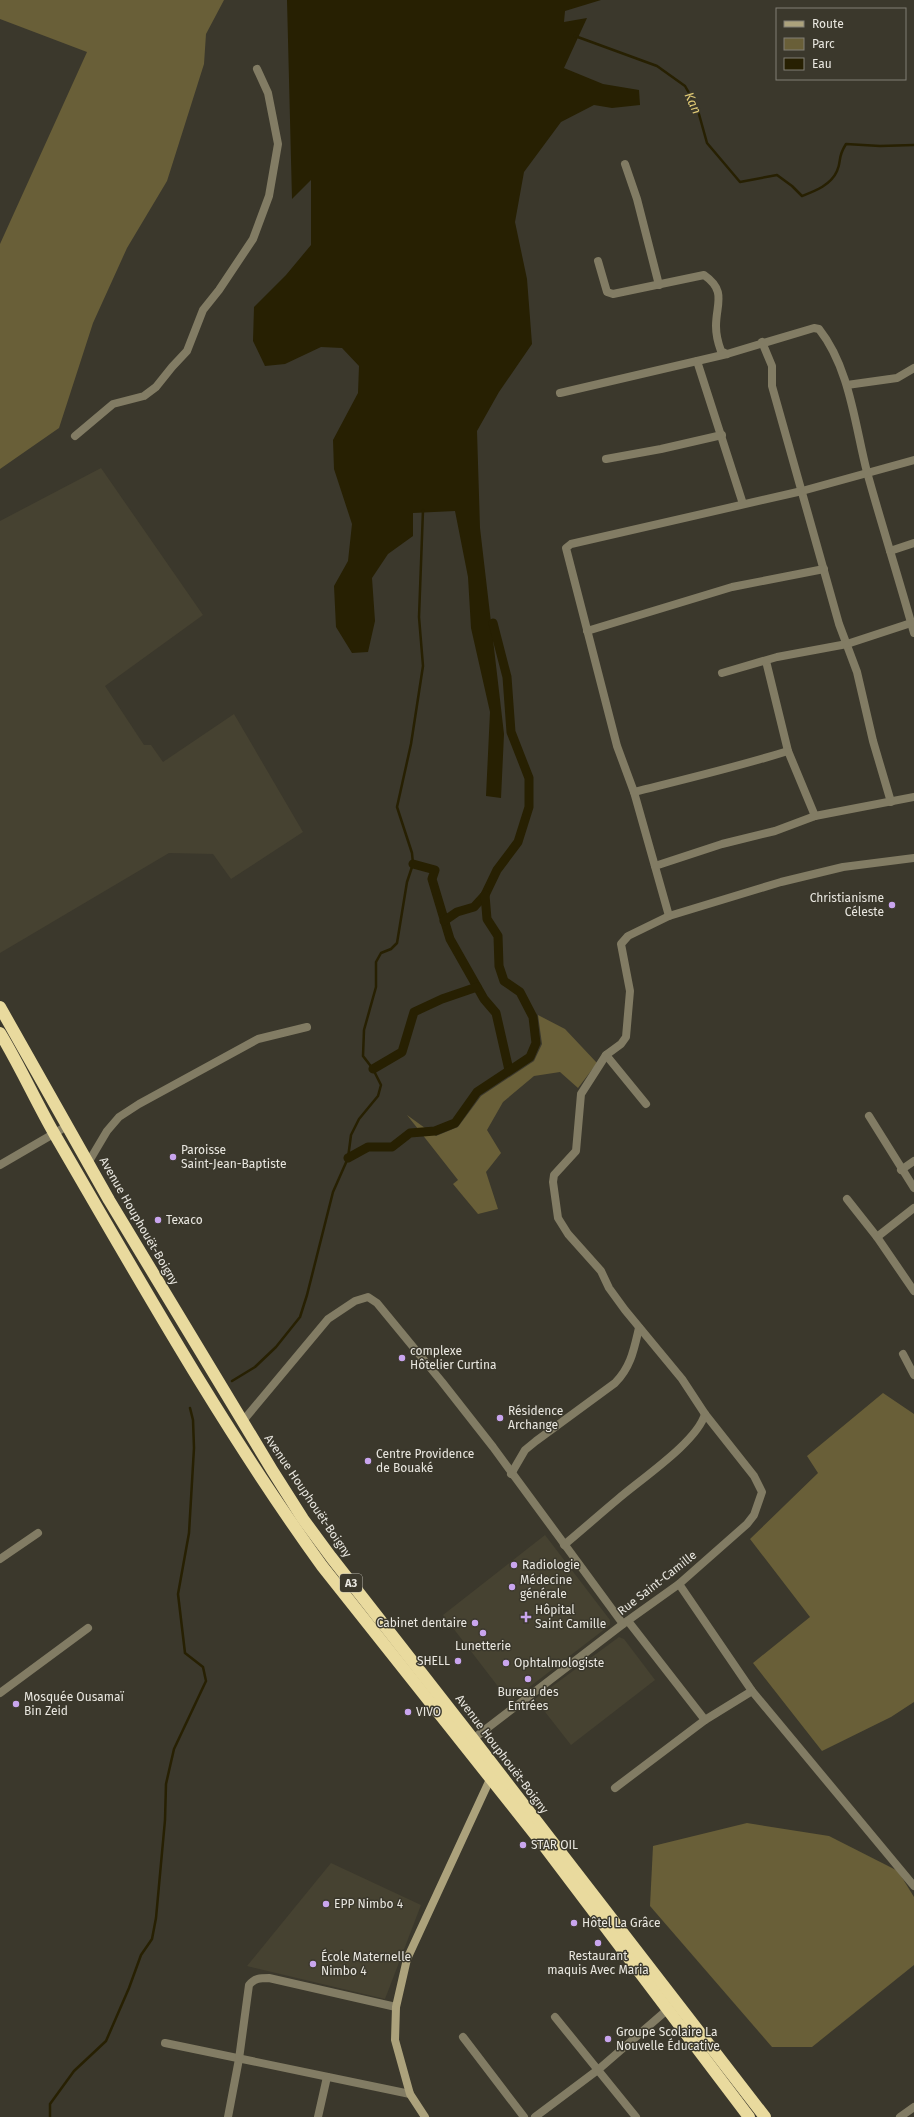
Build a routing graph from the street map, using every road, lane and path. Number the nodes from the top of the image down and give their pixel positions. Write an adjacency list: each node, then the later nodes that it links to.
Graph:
1 (257, 70): 12 (street)
2 (625, 164): 4 (street)
3 (598, 261): 4 (street)
4 (659, 285): 6 (street)
5 (762, 342): 6 (street); 9 (street); 16 (street)
6 (727, 354): 7 (street)
7 (697, 361): 10 (street); 11 (street)
8 (914, 368): 9 (street)
9 (847, 385): 15 (street)
10 (560, 393)
11 (722, 435): 13 (street); 17 (street)
12 (75, 436)
13 (606, 459)
14 (914, 460): 15 (street)
15 (867, 472): 16 (street); 19 (street)
16 (802, 491): 17 (street); 20 (street)
17 (743, 504): 22 (street)
18 (914, 543): 19 (street)
19 (890, 551): 21 (street)
20 (824, 569): 22 (street); 24 (street)
21 (911, 623): 23 (street); 24 (street)
22 (588, 631): 28 (street)
23 (914, 633)
24 (847, 644): 25 (street); 30 (street)
25 (766, 661): 26 (street); 27 (street)
26 (722, 673)
27 (788, 750): 28 (street); 31 (street)
28 (634, 792): 33 (street)
29 (914, 797): 30 (street)
30 (891, 802): 31 (street)
31 (815, 816): 33 (street)
32 (914, 858): 34 (street)
33 (655, 866): 34 (street)
34 (668, 916): 38 (street)
35 (0, 1007): 41 (highway, Avenue Houphouët-Boigny / A3)
36 (307, 1027): 44 (street)
37 (0, 1034): 42 (highway, Avenue Houphouët-Boigny / A3)
38 (606, 1055): 39 (street); 52 (street)
39 (646, 1104)
40 (869, 1116): 46 (street)
41 (67, 1126): 42 (street); 44 (highway, Avenue Houphouët-Boigny / A3)
42 (55, 1134): 45 (street); 68 (highway, Avenue Houphouët-Boigny / A3)
43 (914, 1161): 46 (street)
44 (88, 1163): 56 (highway, Avenue Houphouët-Boigny / A3)
45 (0, 1165)
46 (901, 1170): 47 (street)
47 (914, 1188)
48 (847, 1199): 50 (street)
49 (914, 1208): 50 (street)
50 (877, 1237): 51 (street)
51 (914, 1291)
52 (639, 1328): 55 (street); 57 (street)
53 (903, 1354): 54 (street)
54 (914, 1375)
55 (705, 1414): 59 (street); 61 (street, Rue Saint-Camille)
56 (242, 1422): 57 (street); 67 (highway, Avenue Houphouët-Boigny / A3)
57 (511, 1474): 59 (street)
58 (38, 1533): 60 (street)
59 (564, 1545): 62 (street)
60 (0, 1559)
61 (679, 1584): 62 (street, Rue Saint-Camille); 64 (street)
62 (626, 1622): 66 (street); 67 (street, Rue Saint-Camille)
63 (88, 1628): 65 (street)
64 (752, 1691): 66 (street); 70 (street)
65 (0, 1693)
66 (705, 1720): 69 (street)
67 (474, 1739): 68 (highway, Avenue Houphouët-Boigny / A3)
68 (493, 1774): 71 (street); 72 (highway, Avenue Houphouët-Boigny / A3); 88 (highway, Avenue Houphouët-Boigny / A3)
69 (615, 1788)
70 (914, 1886)
71 (396, 2007): 76 (street); 79 (street)
72 (667, 2010): 77 (street); 87 (highway, Avenue Houphouët-Boigny / A3)
73 (556, 2017): 77 (street)
74 (464, 2037): 84 (street)
75 (165, 2043): 76 (street)
76 (239, 2059): 78 (street); 81 (street)
77 (600, 2069): 85 (street); 86 (street)
78 (327, 2077): 79 (street); 82 (street)
79 (410, 2094): 83 (street)
80 (914, 2107): 89 (street)
81 (228, 2117)
82 (318, 2117)
83 (425, 2117)
84 (524, 2117)
85 (535, 2117)
86 (636, 2117)
87 (749, 2117)
88 (764, 2117)
89 (900, 2117)

